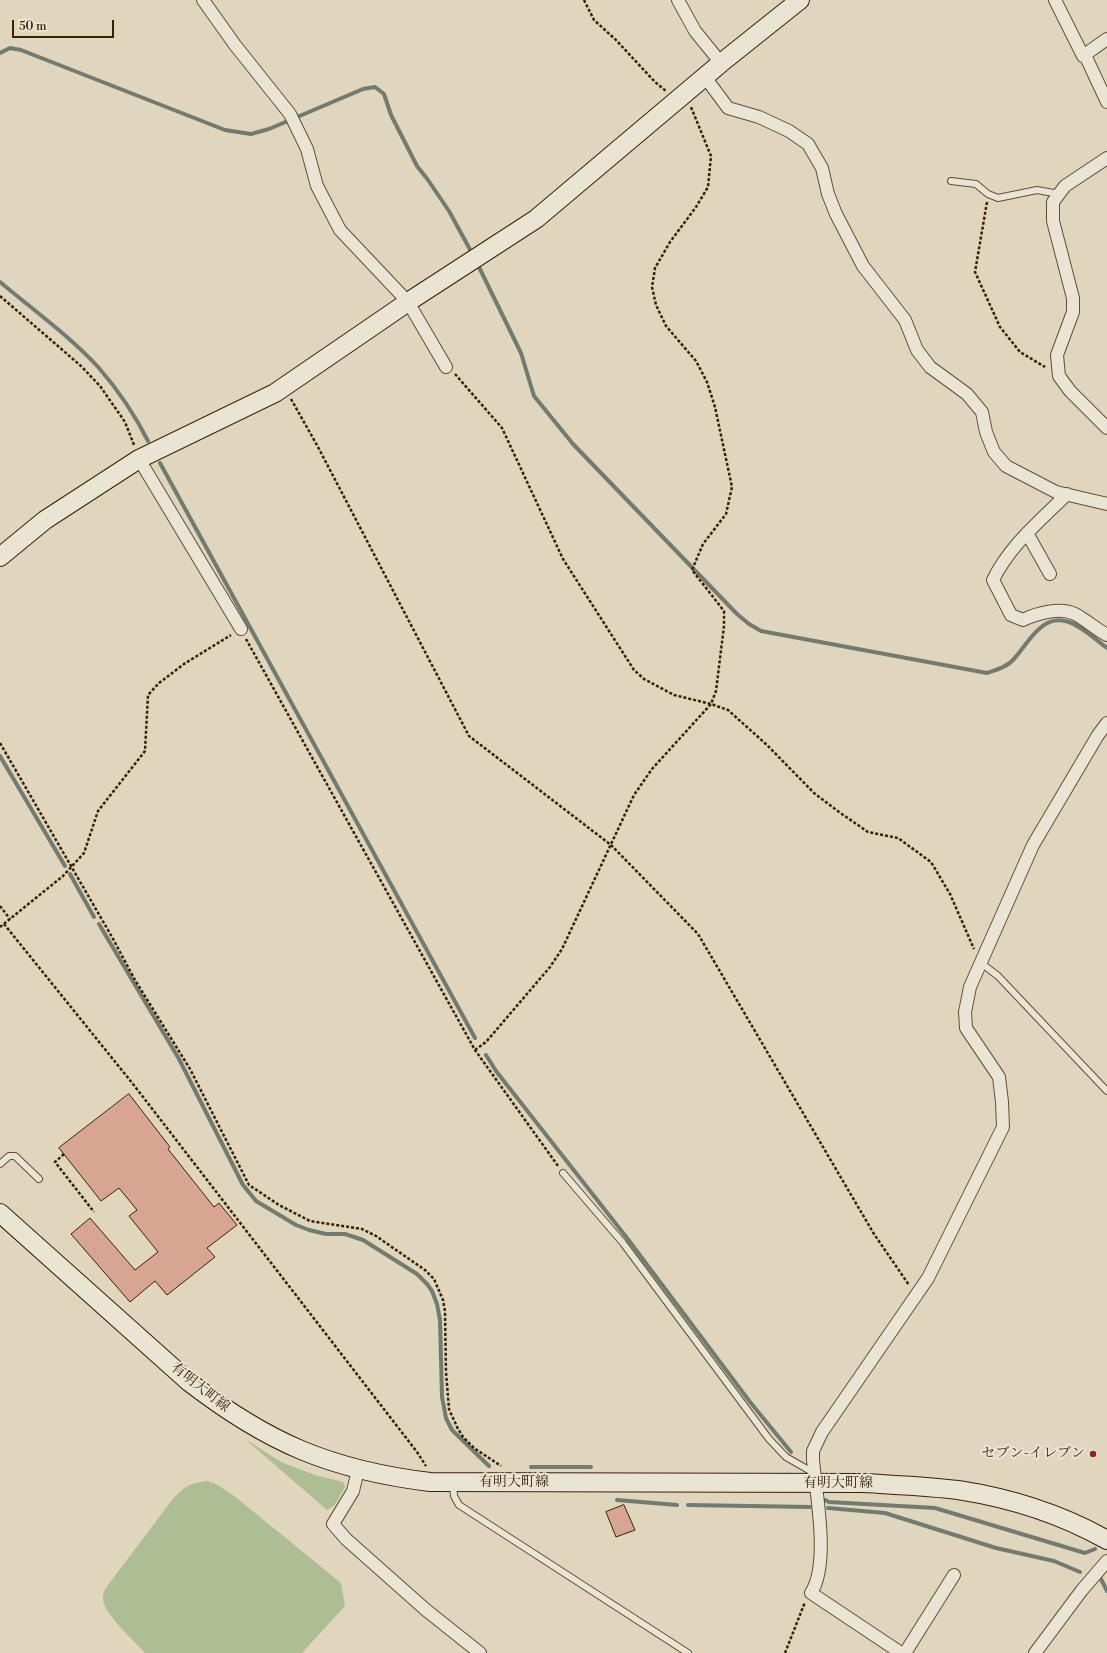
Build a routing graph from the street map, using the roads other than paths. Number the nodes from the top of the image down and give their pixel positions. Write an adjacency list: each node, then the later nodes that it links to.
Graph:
1 (203, 0): 13 (street)
2 (678, 0): 7 (street)
3 (800, 0): 7 (main road)
4 (1055, 0): 6 (street)
5 (1107, 38): 6 (street)
6 (1083, 56): 9 (street)
7 (721, 63): 8 (main road)
8 (705, 77): 13 (main road); 17 (street)
9 (1107, 102)
10 (1107, 158): 12 (street)
11 (950, 181): 12 (lane)
12 (1059, 194): 15 (street)
13 (408, 302): 14 (street); 16 (main road)
14 (446, 367)
15 (1107, 428)
16 (139, 459): 20 (main road); 22 (street)
17 (1067, 494): 18 (street); 19 (street)
18 (1107, 504)
19 (1027, 533): 21 (street); 23 (street)
20 (0, 557)
21 (1050, 574)
22 (241, 629)
23 (1107, 635)
24 (1107, 722): 25 (street)
25 (980, 962): 26 (lane); 32 (street)
26 (1107, 1091)
27 (0, 1164): 29 (lane)
28 (563, 1173): 32 (lane)
29 (39, 1179)
30 (0, 1213): 31 (main road, 有明大町線)
31 (358, 1470): 33 (main road, 有明大町線); 37 (street)
32 (815, 1478): 33 (main road, 有明大町線); 34 (main road, 有明大町線); 39 (street)
33 (453, 1482): 38 (lane)
34 (1107, 1540)
35 (1107, 1561): 41 (street)
36 (954, 1575): 40 (street)
37 (480, 1653)
38 (688, 1653)
39 (901, 1653)
40 (905, 1653)
41 (1035, 1653)

